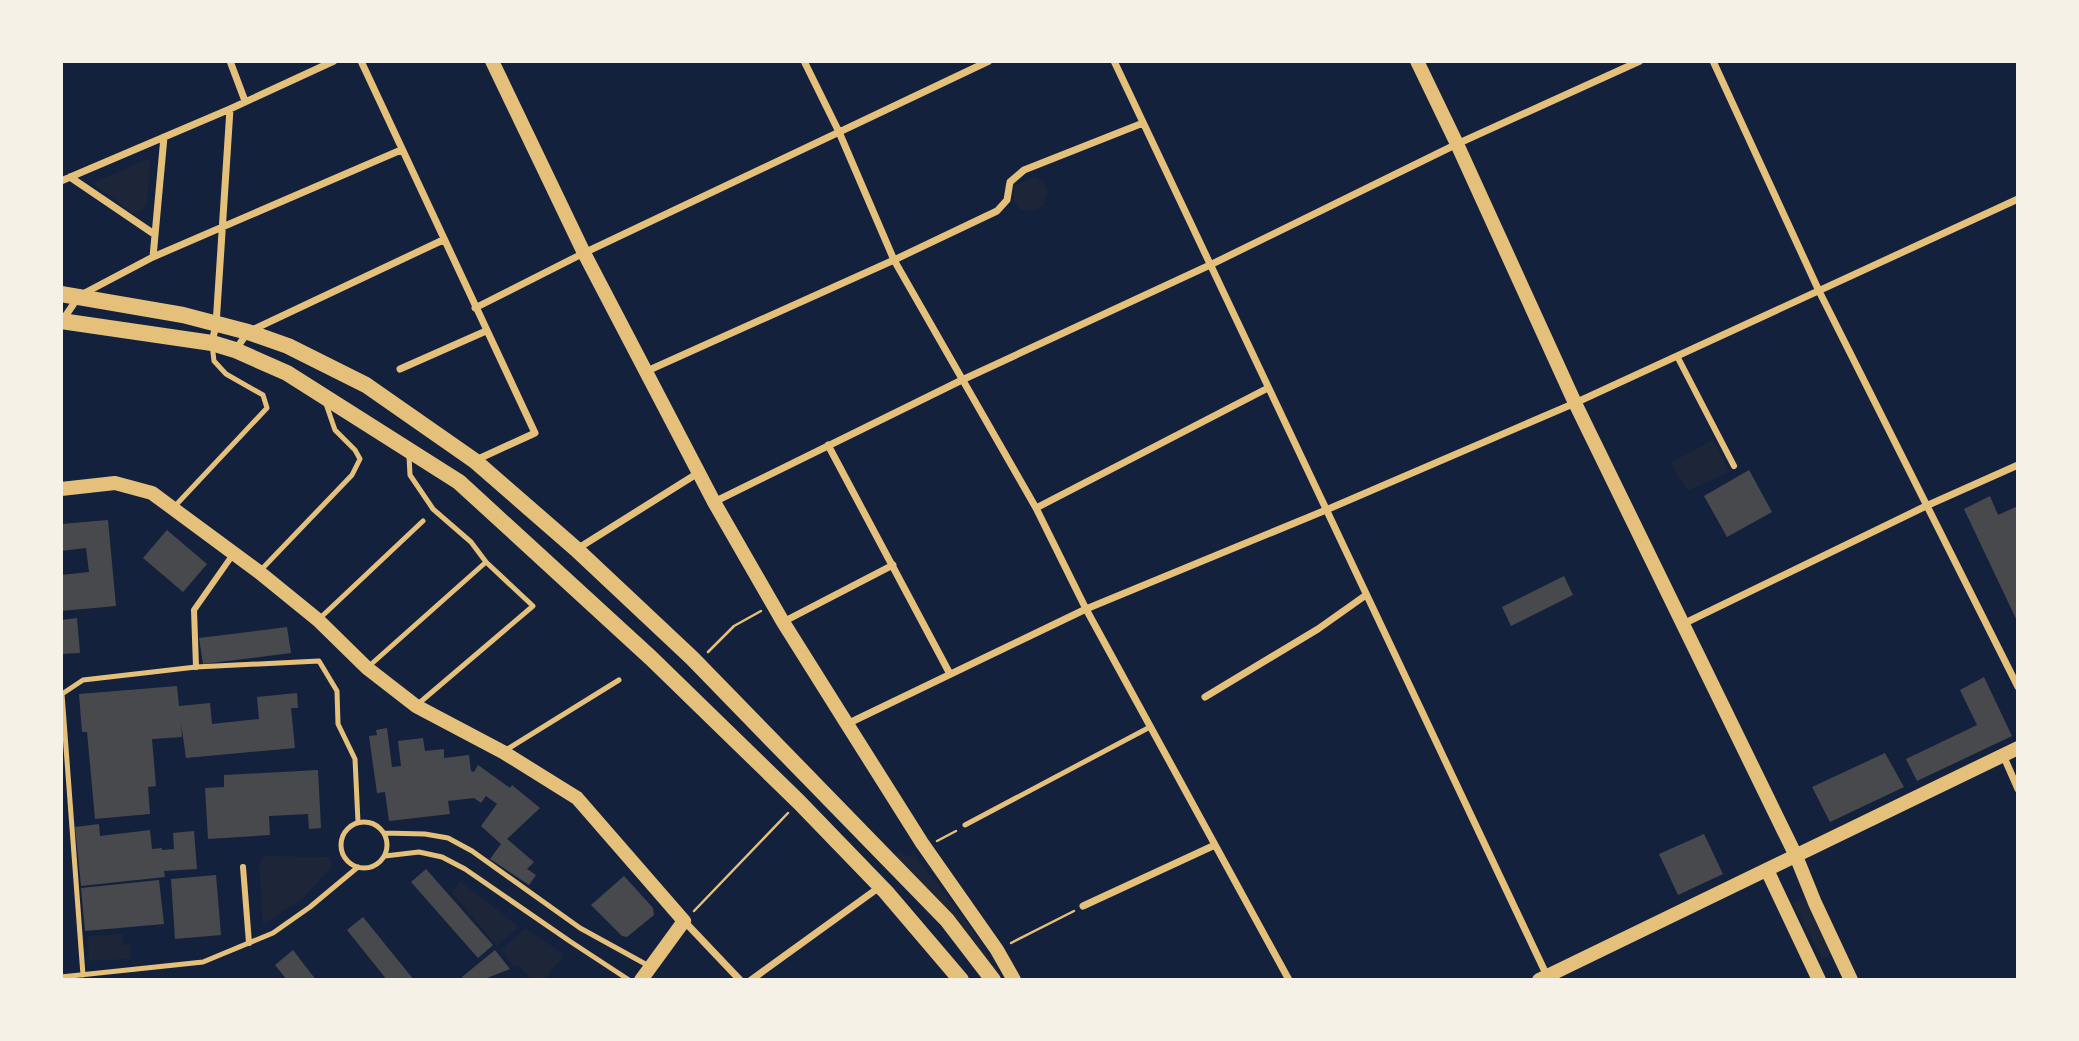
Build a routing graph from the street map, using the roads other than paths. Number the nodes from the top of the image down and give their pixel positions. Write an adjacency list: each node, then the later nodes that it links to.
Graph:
1 (230, 61): 11 (street)
2 (334, 61): 11 (street)
3 (360, 61): 17 (street)
4 (492, 61): 24 (main road)
5 (804, 61): 14 (street)
6 (989, 61): 14 (street)
7 (1114, 61): 13 (street)
8 (1417, 61): 16 (main road)
9 (1640, 61): 16 (street)
10 (1713, 61): 28 (street)
11 (245, 101): 12 (street)
12 (230, 109): 15 (street); 21 (street)
13 (1143, 123): 26 (street); 27 (street)
14 (839, 132): 24 (street); 26 (street)
15 (164, 137): 18 (street); 22 (street)
16 (1457, 144): 27 (street); 44 (main road)
17 (401, 149): 21 (street); 23 (street)
18 (70, 177): 19 (street); 22 (street)
19 (61, 181)
20 (2018, 200): 28 (street)
21 (223, 226): 25 (street); 33 (street)
22 (154, 234): 25 (street)
23 (443, 240): 31 (street); 35 (street)
24 (584, 253): 31 (street); 40 (main road)
25 (153, 257): 30 (street)
26 (894, 260): 40 (street); 41 (street)
27 (1210, 265): 41 (street); 42 (street)
28 (1819, 291): 38 (street); 53 (street)
29 (61, 294): 30 (main road)
30 (79, 296): 32 (street); 33 (main road)
31 (475, 308): 34 (street)
32 (62, 321): 36 (main road)
33 (216, 325): 35 (main road); 36 (street)
34 (486, 331): 39 (street); 47 (street)
35 (248, 332): 37 (street); 47 (main road)
36 (212, 344): 37 (main road); 54 (lane)
37 (235, 350): 43 (main road)
38 (1677, 356): 44 (street); 49 (street)
39 (400, 369)
40 (647, 371): 50 (main road)
41 (962, 380): 45 (street); 55 (street)
42 (1268, 388): 55 (street); 56 (street)
43 (324, 396): 46 (main road); 62 (lane)
44 (1575, 403): 56 (street); 67 (main road)
45 (828, 445): 52 (street); 61 (street)
46 (408, 449): 60 (lane); 90 (main road)
47 (475, 461): 58 (main road)
48 (2018, 465): 53 (street)
49 (1734, 466)
50 (698, 473): 52 (main road); 58 (street)
51 (61, 489): 54 (main road)
52 (714, 502): 66 (main road)
53 (1926, 506): 67 (street); 72 (street)
54 (173, 508): 59 (main road)
55 (1035, 508): 64 (street)
56 (1326, 510): 63 (street); 64 (street)
57 (423, 522): 65 (lane)
58 (576, 549): 101 (main road)
59 (234, 553): 62 (main road); 68 (street)
60 (486, 562): 69 (lane); 74 (lane)
61 (893, 565): 66 (street); 70 (street)
62 (259, 572): 65 (main road)
63 (1366, 595): 73 (street); 97 (street)
64 (1086, 608): 70 (street); 76 (street)
65 (317, 620): 69 (main road)
66 (783, 622): 75 (main road)
67 (1682, 624): 86 (main road)
68 (196, 667): 81 (lane); 94 (lane)
69 (367, 668): 74 (main road)
70 (950, 674): 75 (street)
71 (619, 680): 78 (lane)
72 (2018, 687)
73 (1205, 697)
74 (416, 706): 78 (main road)
75 (847, 724): 102 (main road)
76 (1150, 727): 82 (lane); 84 (street)
77 (2018, 748): 79 (main road)
78 (503, 752): 92 (main road)
79 (2003, 755): 80 (street); 86 (main road)
80 (2018, 789)
81 (358, 822): 83 (lane); 88 (lane)
82 (965, 825)
83 (384, 833): 85 (lane); 96 (lane)
84 (1214, 845): 91 (street); 103 (street)
85 (385, 856): 88 (lane); 96 (lane)
86 (1796, 856): 89 (main road); 105 (main road)
87 (243, 866): 93 (street)
88 (358, 867): 93 (lane)
89 (1767, 870): 97 (main road); 104 (main road)
90 (881, 886): 99 (street); 100 (main road)
91 (1083, 906)
92 (684, 922): 96 (main road); 98 (street)
93 (249, 943): 94 (lane)
94 (83, 975): 95 (lane)
95 (61, 977)
96 (641, 977)
97 (1545, 979)
98 (740, 980)
99 (751, 980)
100 (961, 980)
101 (993, 980)
102 (1014, 980)
103 (1289, 980)
104 (1819, 980)
105 (1851, 980)

